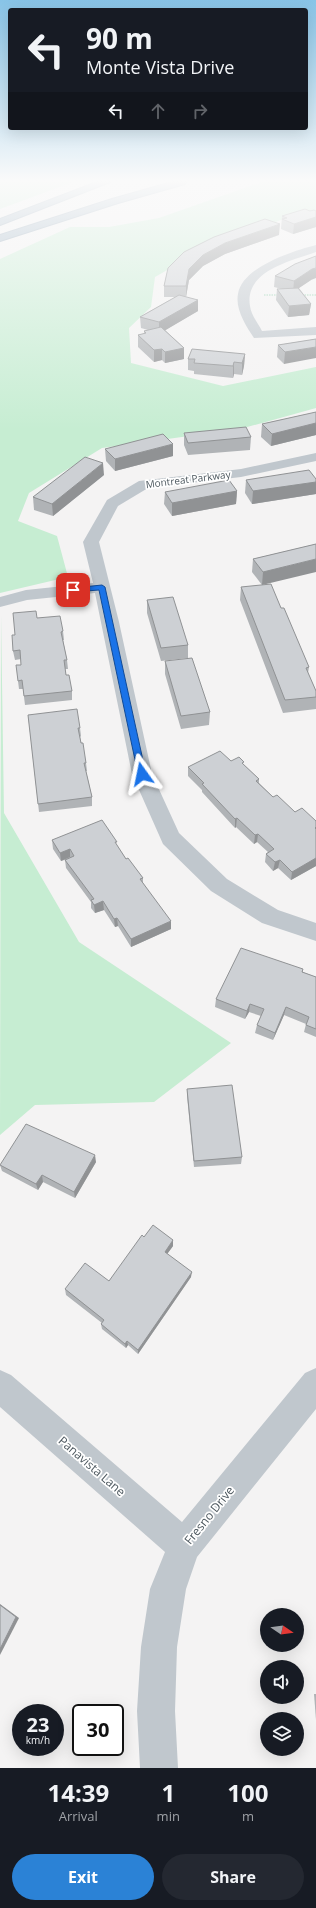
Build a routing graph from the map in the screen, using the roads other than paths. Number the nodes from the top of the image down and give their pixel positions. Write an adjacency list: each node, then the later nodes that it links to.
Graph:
1 (275, 265): 2 (street)
2 (316, 331)
3 (316, 457): 4 (street, Montreat Parkway)
4 (102, 587): 5 (street); 6 (street, Montreat Parkway)
5 (0, 602)
6 (316, 932)
7 (316, 1384): 9 (street, Fresno Drive)
8 (0, 1386): 9 (street, Panavista Lane)
9 (184, 1546): 10 (street, Fresno Drive)
10 (159, 1768)

